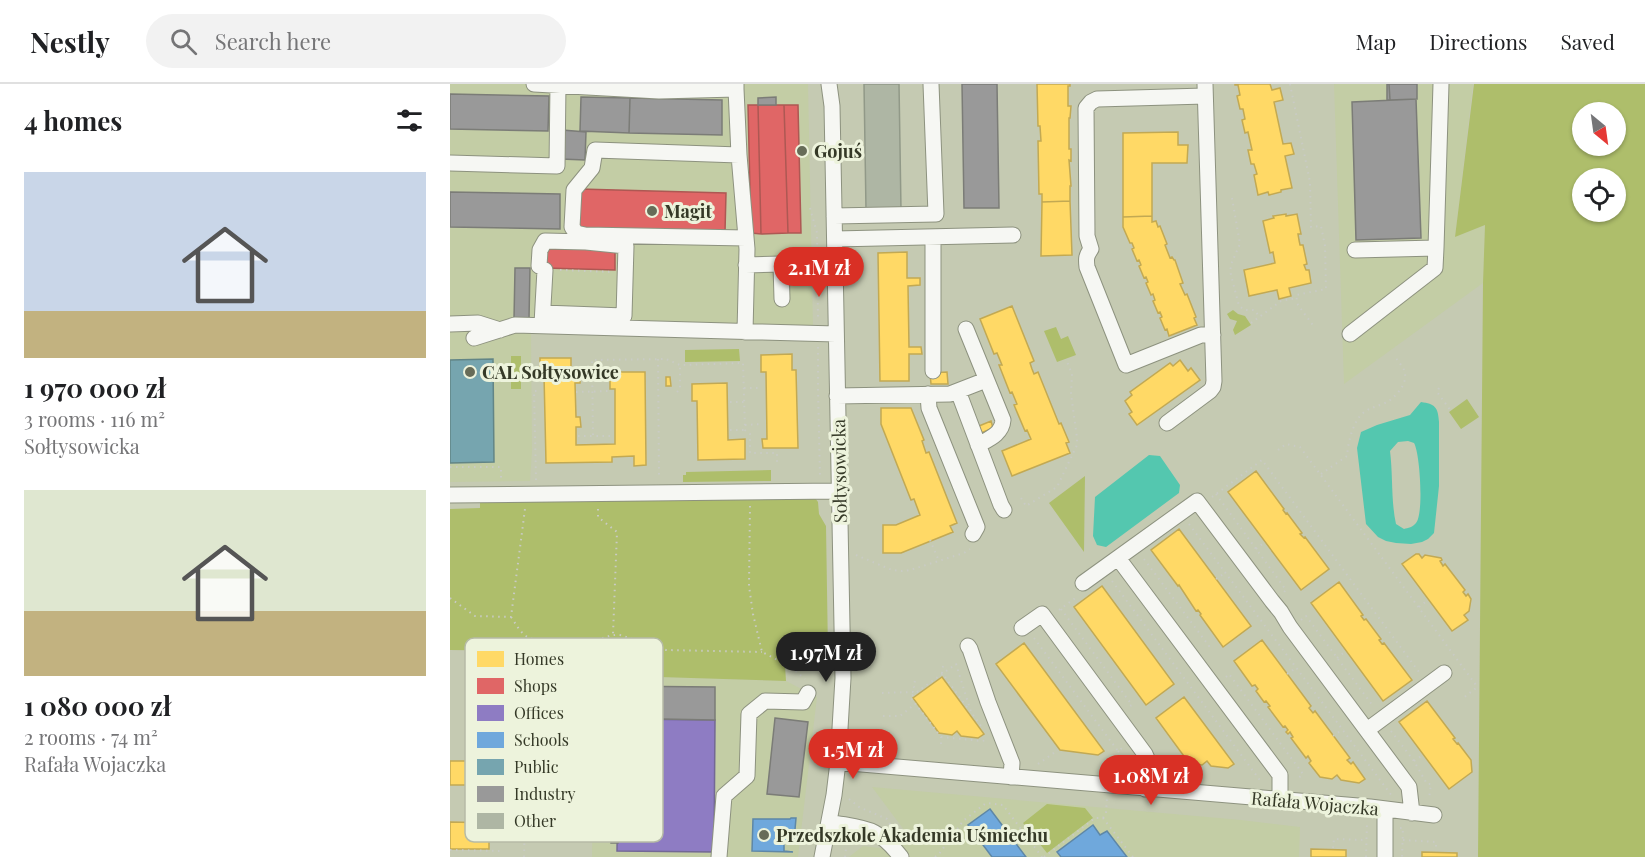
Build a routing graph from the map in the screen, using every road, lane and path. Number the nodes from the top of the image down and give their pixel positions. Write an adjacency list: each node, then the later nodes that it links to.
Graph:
1 (534, 84): 6 (street)
2 (829, 84): 13 (street, Sołtysowicka)
3 (931, 84): 13 (street)
4 (1290, 84): 23 (path)
5 (1441, 84): 18 (street)
6 (558, 85): 7 (street); 10 (street)
7 (736, 87): 9 (street)
8 (1205, 90): 35 (street); 35 (street)
9 (739, 155): 15 (street); 15 (street)
10 (450, 163)
11 (1232, 198): 25 (path)
12 (810, 208): 33 (path)
13 (834, 216): 17 (street, Sołtysowicka)
14 (1013, 235): 16 (street)
15 (746, 238): 20 (street)
16 (933, 238): 17 (street); 42 (street)
17 (834, 239): 34 (street, Sołtysowicka)
18 (1436, 248): 19 (street); 36 (street)
19 (1355, 250)
20 (746, 265): 24 (street); 32 (street)
21 (542, 268): 22 (path); 26 (street); 26 (street)
22 (616, 273)
23 (1297, 298): 25 (path); 29 (path)
24 (782, 299)
25 (1260, 316): 27 (path)
26 (543, 319): 31 (street); 32 (street)
27 (1251, 323)
28 (450, 324): 31 (street)
29 (1315, 328)
30 (966, 329): 43 (street)
31 (500, 330): 37 (street)
32 (745, 332): 33 (street)
33 (818, 334): 34 (street); 74 (path)
34 (836, 334): 54 (street, Sołtysowicka)
35 (1213, 334): 58 (street)
36 (1350, 334)
37 (474, 338)
38 (1066, 358): 78 (path)
39 (1396, 358): 70 (path)
40 (658, 359): 41 (path); 51 (path); 71 (path)
41 (680, 365): 44 (path); 52 (path)
42 (933, 371)
43 (986, 380): 49 (street); 66 (street)
44 (744, 388): 45 (path); 56 (path)
45 (762, 388)
46 (1439, 388): 57 (path)
47 (539, 391): 72 (path)
48 (610, 391): 51 (path)
49 (958, 391): 53 (street); 66 (street)
50 (576, 392): 51 (path)
51 (593, 392): 65 (path)
52 (677, 392)
53 (928, 394): 54 (street); 85 (street)
54 (837, 396): 73 (street, Sołtysowicka)
55 (730, 402): 56 (path)
56 (744, 402): 60 (path)
57 (1450, 411)
58 (1167, 423)
59 (763, 424): 60 (path)
60 (745, 425): 62 (path)
61 (730, 430): 62 (path)
62 (745, 430): 68 (path)
63 (610, 435): 65 (path)
64 (579, 436): 65 (path)
65 (593, 436)
66 (978, 445): 80 (street)
67 (1278, 450): 70 (path)
68 (777, 462)
69 (450, 467): 76 (path)
70 (1321, 474): 99 (path)
71 (660, 485)
72 (531, 490): 74 (street); 76 (street); 100 (path)
73 (839, 490): 74 (street); 142 (street, Sołtysowicka)
74 (820, 491)
75 (450, 495): 76 (street)
76 (501, 495)
77 (1216, 495): 79 (path); 87 (path); 120 (path)
78 (1022, 498)
79 (1201, 506): 90 (street); 98 (street)
80 (1004, 510)
81 (598, 517): 104 (path)
82 (750, 522): 111 (path)
83 (1188, 522): 92 (path)
84 (930, 540): 91 (path)
85 (972, 541): 91 (path)
86 (1265, 542): 87 (path)
87 (1256, 549): 98 (path)
88 (1138, 552): 112 (path)
89 (854, 555): 91 (path)
90 (1118, 558): 95 (street); 112 (street)
91 (939, 561)
92 (1226, 572): 94 (path); 115 (path)
93 (1107, 574): 147 (path)
94 (1216, 579)
95 (1083, 583)
96 (450, 598): 100 (path)
97 (1428, 600): 99 (path)
98 (1272, 601): 102 (street)
99 (1419, 607): 125 (path)
100 (511, 617): 105 (path)
101 (1050, 626): 103 (street); 135 (street); 139 (path)
102 (1290, 627): 113 (path); 129 (street)
103 (1022, 628)
104 (613, 634): 106 (path); 107 (path)
105 (532, 638)
106 (602, 638)
107 (629, 638)
108 (968, 646): 144 (street)
109 (663, 649): 111 (path)
110 (1346, 651): 113 (path)
111 (762, 652): 122 (path)
112 (1193, 658): 121 (street)
113 (1337, 658): 129 (path)
114 (943, 666): 116 (path)
115 (1296, 668): 118 (path); 130 (path)
116 (942, 673): 124 (path); 127 (path); 127 (path)
117 (1444, 673): 120 (street)
118 (1287, 674)
119 (915, 681): 124 (path)
120 (1428, 684): 132 (street)
121 (1214, 685): 146 (path); 149 (street)
122 (806, 686): 166 (street)
123 (882, 693): 124 (path)
124 (916, 693): 126 (path)
125 (1462, 699)
126 (915, 704): 128 (path); 134 (path)
127 (971, 712): 131 (path)
128 (883, 716)
129 (1357, 718): 132 (street)
130 (1343, 729): 133 (path); 152 (path)
131 (984, 730)
132 (1367, 730): 153 (street)
133 (1333, 736)
134 (940, 737): 136 (path); 137 (path)
135 (1134, 739): 139 (path); 148 (street)
136 (991, 740)
137 (941, 744)
138 (1058, 750): 143 (path)
139 (1118, 751): 145 (path)
140 (1423, 754): 141 (path)
141 (1414, 761)
142 (838, 762): 144 (street, Rafała Wojaczka); 156 (street, Sołtysowicka)
143 (1039, 764)
144 (1011, 777): 148 (street, Rafała Wojaczka)
145 (1132, 779)
146 (1294, 781)
147 (1262, 783)
148 (1145, 789): 149 (street, Rafała Wojaczka)
149 (1280, 800): 151 (street, Rafała Wojaczka)
150 (1106, 802): 155 (path)
151 (1368, 807): 152 (street, Rafała Wojaczka); 158 (path)
152 (1389, 810): 153 (street, Rafała Wojaczka); 174 (street)
153 (1412, 813): 154 (street, Rafała Wojaczka)
154 (1434, 814)
155 (1103, 818): 171 (path); 172 (path)
156 (829, 822): 157 (street); 167 (street, Sołtysowicka)
157 (850, 826): 168 (path); 169 (street)
158 (1366, 840): 161 (path); 173 (path)
159 (1403, 840): 164 (path)
160 (524, 842): 165 (path)
161 (1334, 848)
162 (450, 850): 163 (path)
163 (502, 851)
164 (1436, 851)
165 (524, 857)
166 (719, 857)
167 (822, 857)
168 (845, 857)
169 (902, 857)
170 (935, 857): 171 (path)
171 (1043, 857)
172 (1133, 857)
173 (1366, 857)
174 (1385, 857)

